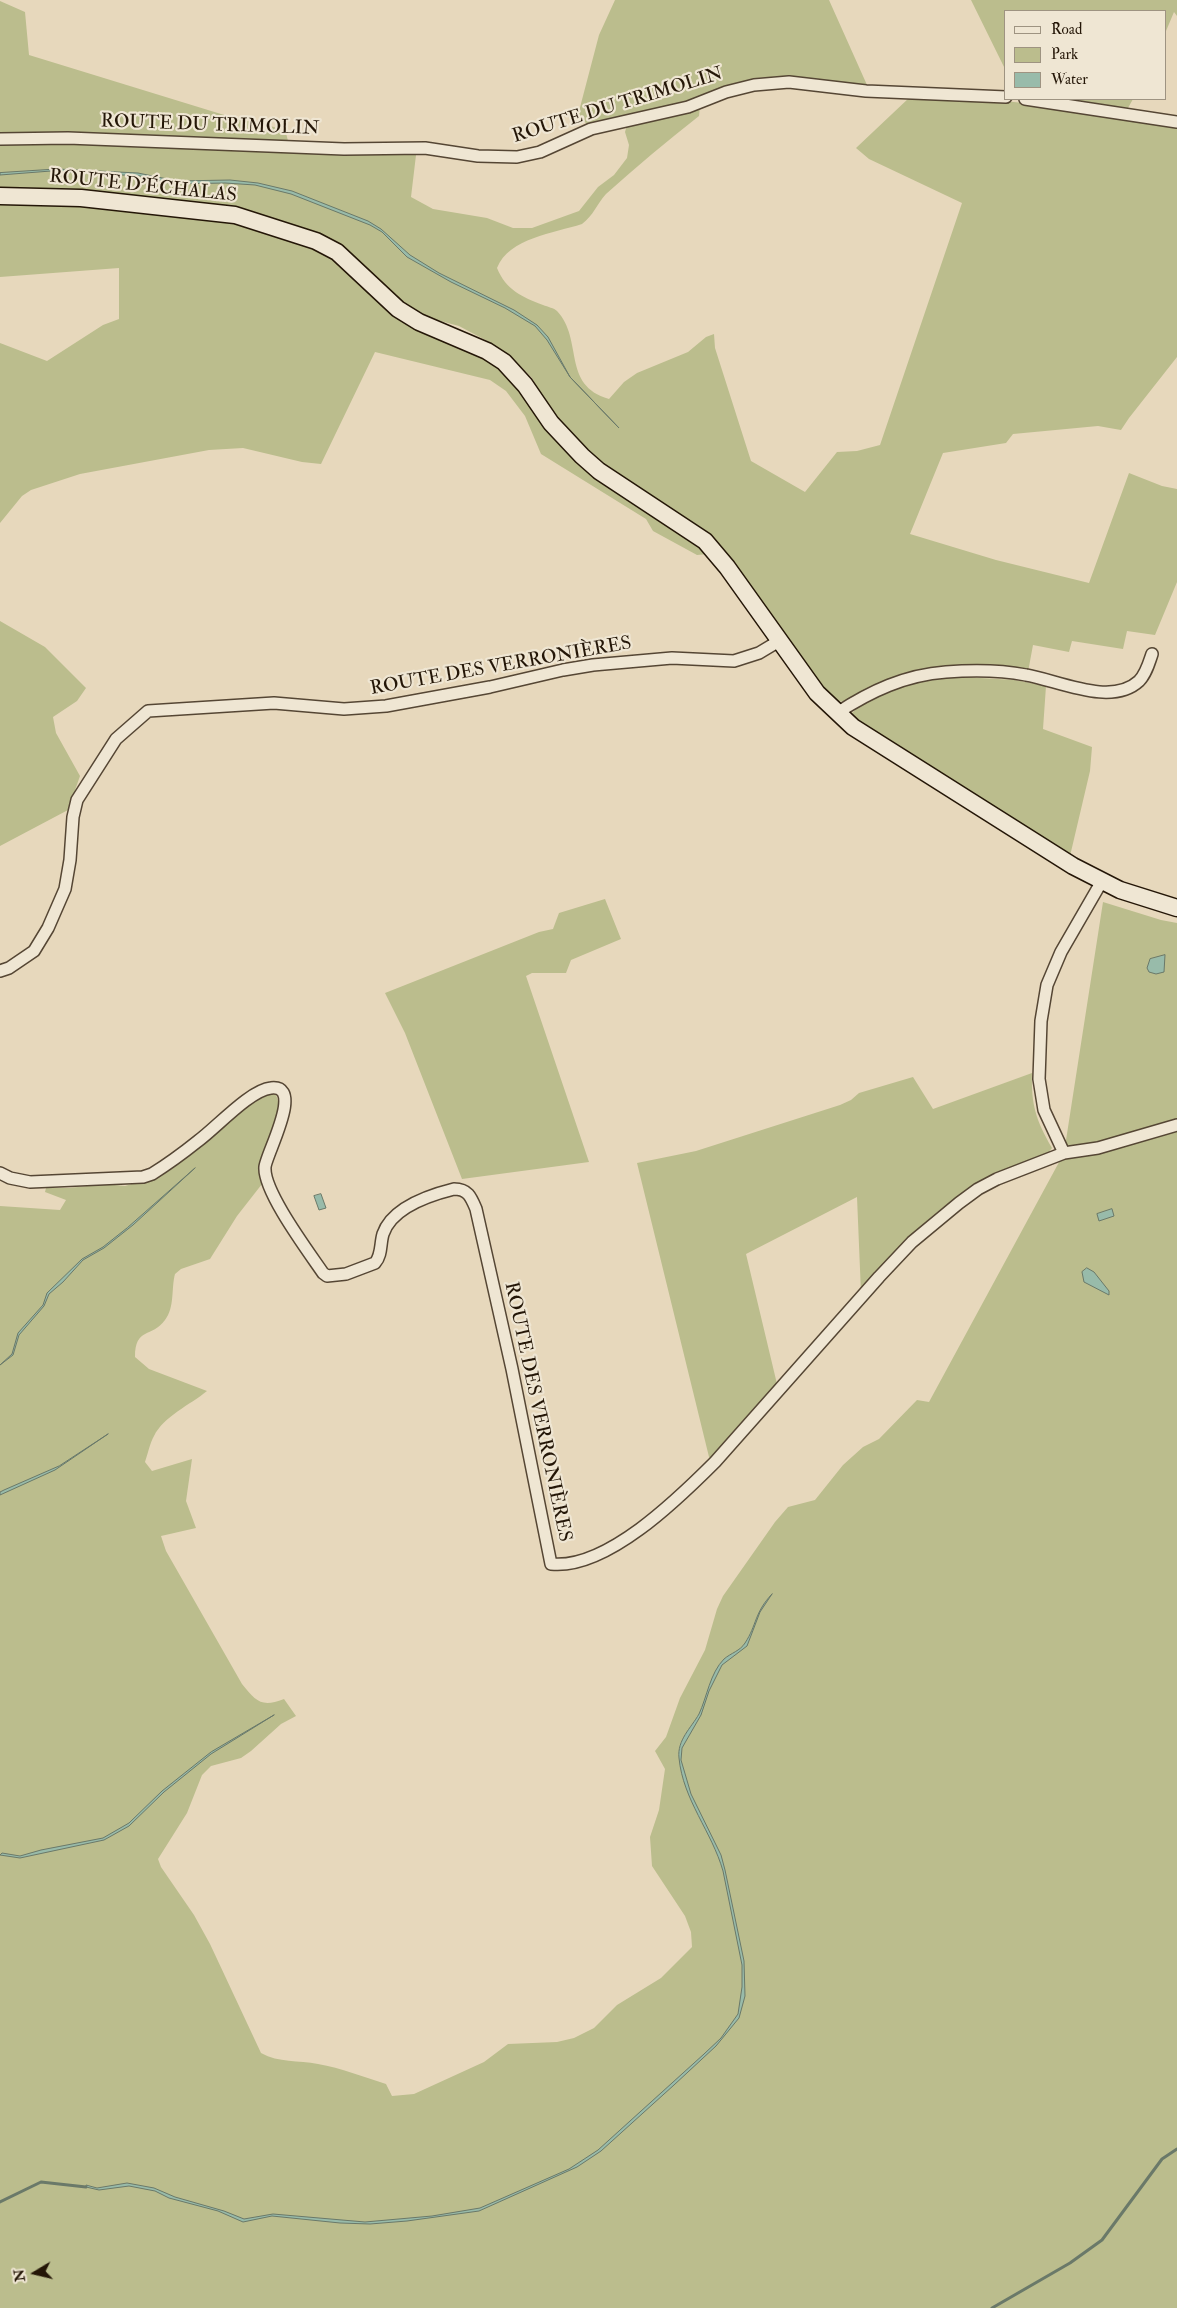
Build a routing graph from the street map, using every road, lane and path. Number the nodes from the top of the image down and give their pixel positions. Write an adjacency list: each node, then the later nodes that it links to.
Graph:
1 (1004, 96): 4 (street, ROUTE DU TRIMOLIN)
2 (1032, 100): 3 (street)
3 (1177, 122)
4 (0, 140)
5 (0, 196): 6 (street, ROUTE D'ÉCHALAS)
6 (779, 641): 8 (street, ROUTE D'ÉCHALAS); 11 (street, ROUTE DES VERRONIÈRES)
7 (1152, 654): 8 (street)
8 (837, 713): 9 (street, ROUTE D'ÉCHALAS)
9 (1102, 881): 10 (street, ROUTE D'ÉCHALAS); 13 (street)
10 (1177, 908)
11 (0, 971)
12 (1177, 1125): 13 (street)
13 (1064, 1153): 14 (street, ROUTE DES VERRONIÈRES)
14 (0, 1174)

